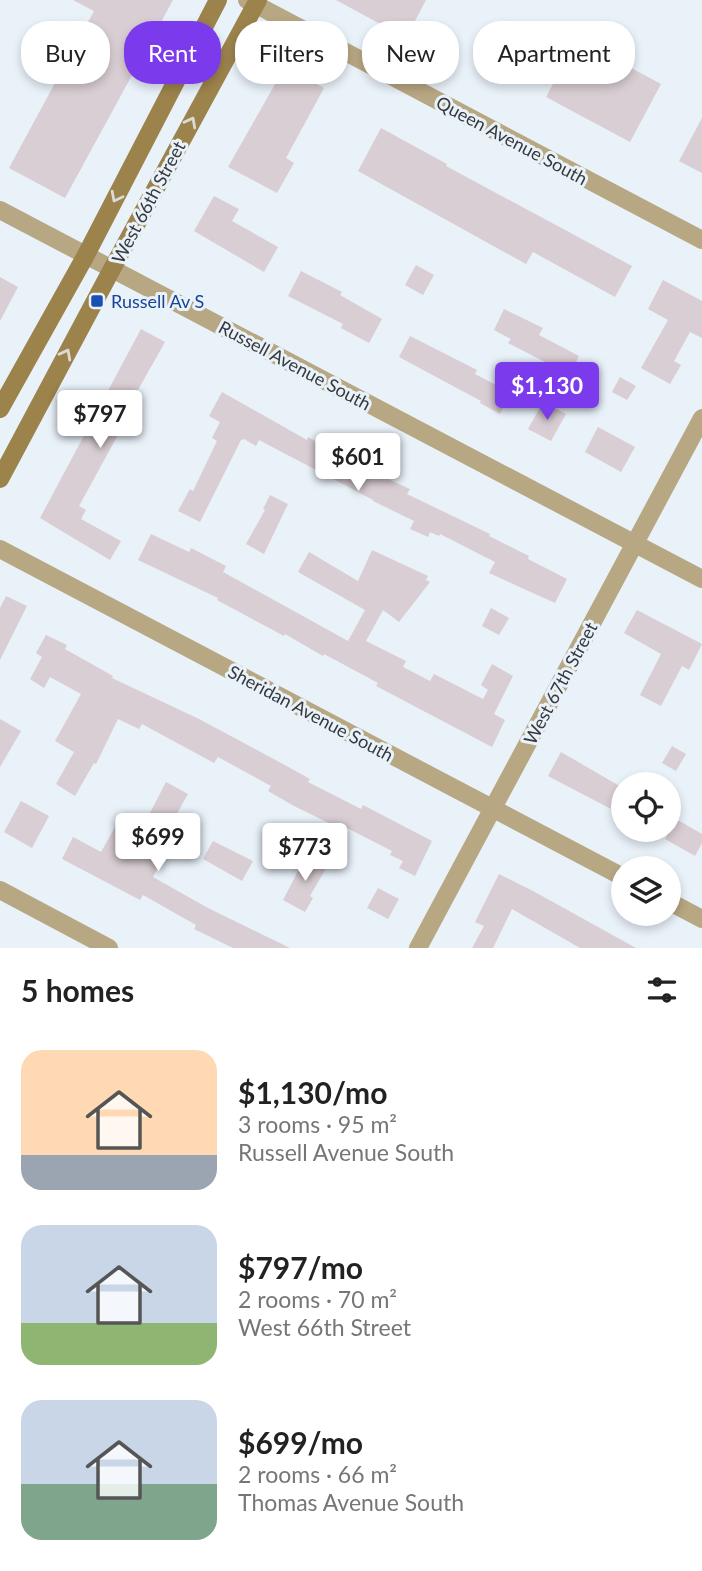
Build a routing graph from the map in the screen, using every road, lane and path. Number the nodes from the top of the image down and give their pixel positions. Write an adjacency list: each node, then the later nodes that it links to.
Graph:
1 (218, 0): 5 (main road, West 66th Street, one-way to 5)
2 (254, 2): 4 (street, Queen Avenue South); 6 (main road, West 66th Street, one-way to 2)
3 (0, 210): 5 (street, Russell Avenue South)
4 (702, 240)
5 (86, 256): 6 (street, Russell Avenue South); 7 (main road, West 66th Street)
6 (111, 268): 9 (main road, West 66th Street, one-way to 6); 10 (street, Russell Avenue South)
7 (0, 409)
8 (702, 418): 10 (street, West 67th Street)
9 (0, 479)
10 (635, 544): 12 (street, Russell Avenue South); 13 (street, West 67th Street)
11 (0, 549): 13 (street, Sheridan Avenue South)
12 (702, 579)
13 (494, 809): 14 (street, Sheridan Avenue South); 19 (street, West 67th Street)
14 (611, 871)
15 (0, 890): 18 (street)
16 (681, 908): 17 (street)
17 (702, 919)
18 (109, 948)
19 (418, 948)

